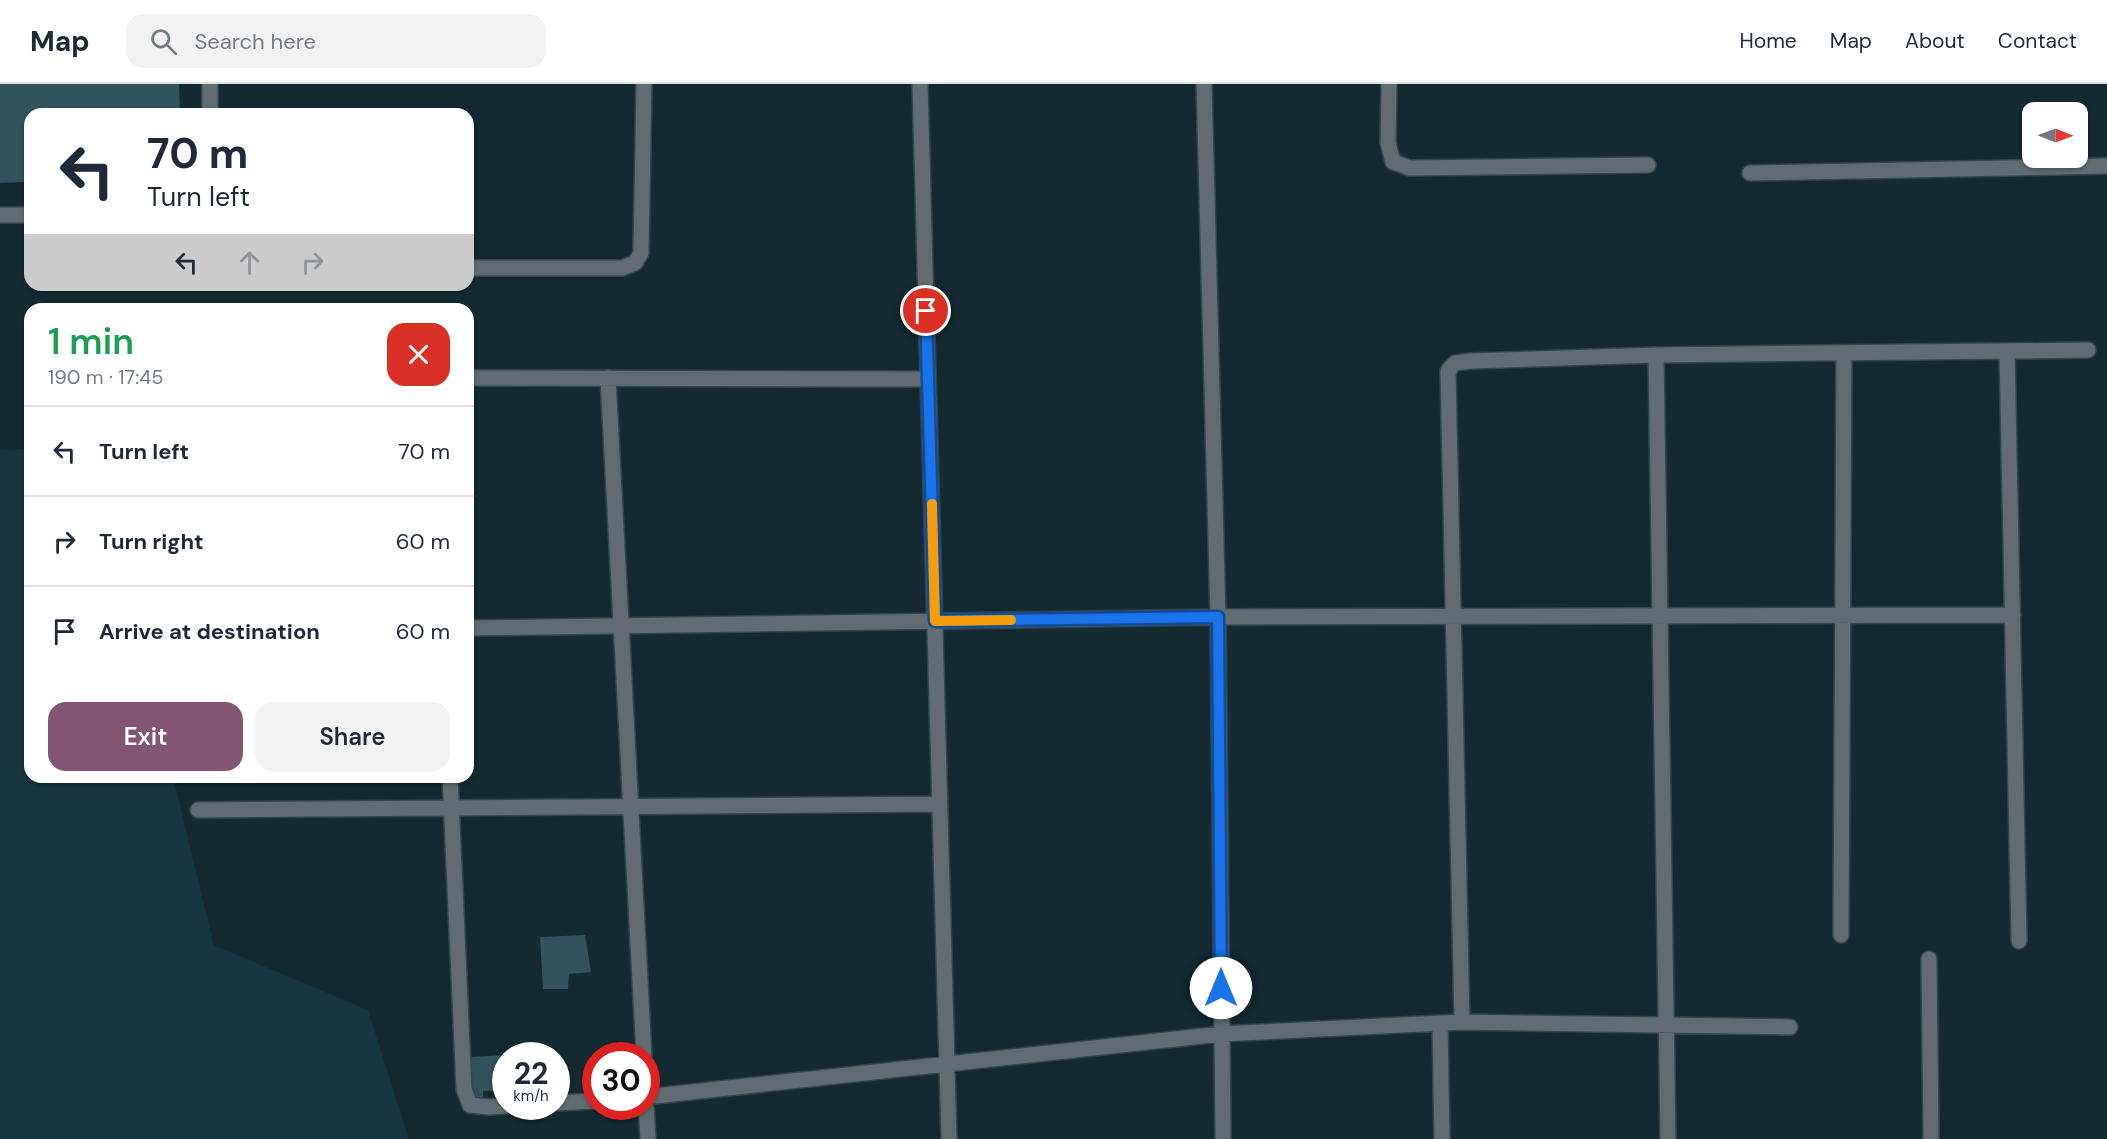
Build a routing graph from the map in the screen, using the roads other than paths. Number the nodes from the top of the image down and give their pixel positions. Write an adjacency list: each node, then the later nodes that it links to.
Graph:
1 (210, 84): 6 (street)
2 (644, 84): 12 (street)
3 (920, 84): 19 (street)
4 (1204, 84): 24 (street)
5 (1389, 84): 7 (street)
6 (210, 108)
7 (1648, 165)
8 (2107, 166): 9 (street)
9 (1750, 173)
10 (0, 215): 11 (street)
11 (24, 215)
12 (474, 268)
13 (2088, 350): 14 (street)
14 (2007, 351): 15 (street); 21 (street)
15 (1844, 353): 16 (street); 20 (street)
16 (1656, 355): 22 (street); 23 (street)
17 (474, 378): 18 (street)
18 (608, 378): 19 (street); 26 (street)
19 (928, 379): 25 (street)
20 (1843, 615): 21 (street); 23 (street); 33 (street)
21 (2013, 615): 34 (street)
22 (1453, 616): 23 (street); 24 (street); 36 (street)
23 (1660, 616): 38 (street)
24 (1218, 617): 25 (street); 40 (street)
25 (935, 621): 26 (street); 29 (street)
26 (622, 626): 27 (street); 30 (street)
27 (474, 628)
28 (451, 783): 31 (street)
29 (940, 804): 30 (street); 42 (street)
30 (631, 807): 31 (street); 41 (street)
31 (453, 808): 32 (street); 44 (street)
32 (198, 810)
33 (1841, 935)
34 (2019, 941)
35 (1929, 959): 51 (street)
36 (1462, 1022): 37 (street); 38 (street)
37 (1440, 1023): 40 (street); 49 (street)
38 (1667, 1025): 39 (street); 50 (street)
39 (1790, 1028)
40 (1221, 1034): 42 (street); 48 (street)
41 (643, 1042)
42 (947, 1064): 43 (street); 47 (street)
43 (660, 1095)
44 (492, 1107)
45 (647, 1120): 46 (street)
46 (648, 1139)
47 (949, 1139)
48 (1222, 1139)
49 (1442, 1139)
50 (1668, 1139)
51 (1931, 1139)

